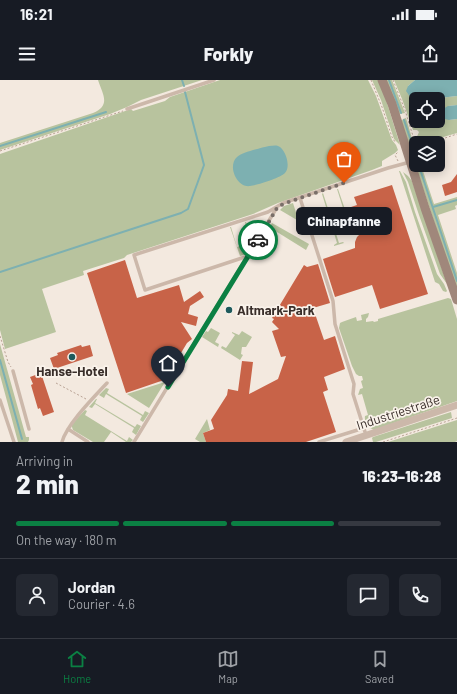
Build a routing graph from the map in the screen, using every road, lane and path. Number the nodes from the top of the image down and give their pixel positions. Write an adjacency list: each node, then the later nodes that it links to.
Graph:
1 (214, 80): 5 (lane)
2 (371, 80): 9 (path)
3 (382, 80): 12 (main road)
4 (393, 80): 7 (path)
5 (127, 109): 11 (path)
6 (457, 134): 8 (path)
7 (413, 136)
8 (445, 138)
9 (395, 142)
10 (400, 150): 14 (path)
11 (0, 151)
12 (409, 151)
13 (409, 158): 14 (lane)
14 (399, 165): 16 (lane)
15 (416, 172): 19 (main road)
16 (300, 198): 17 (lane); 28 (lane)
17 (277, 208): 18 (lane); 18 (lane)
18 (247, 258): 35 (lane)
19 (457, 300)
20 (0, 336): 21 (path)
21 (13, 371): 29 (lane)
22 (56, 383): 25 (path)
23 (107, 383): 25 (lane)
24 (0, 400): 32 (lane)
25 (90, 401): 30 (lane)
26 (457, 405): 31 (street, Industriestraße)
27 (457, 418): 38 (path)
28 (364, 428): 31 (lane); 36 (lane)
29 (29, 429)
30 (68, 429): 33 (lane); 34 (lane)
31 (366, 435): 37 (street, Industriestraße)
32 (14, 442)
33 (62, 442)
34 (88, 442)
35 (134, 442)
36 (319, 442)
37 (346, 442)
38 (383, 442)

